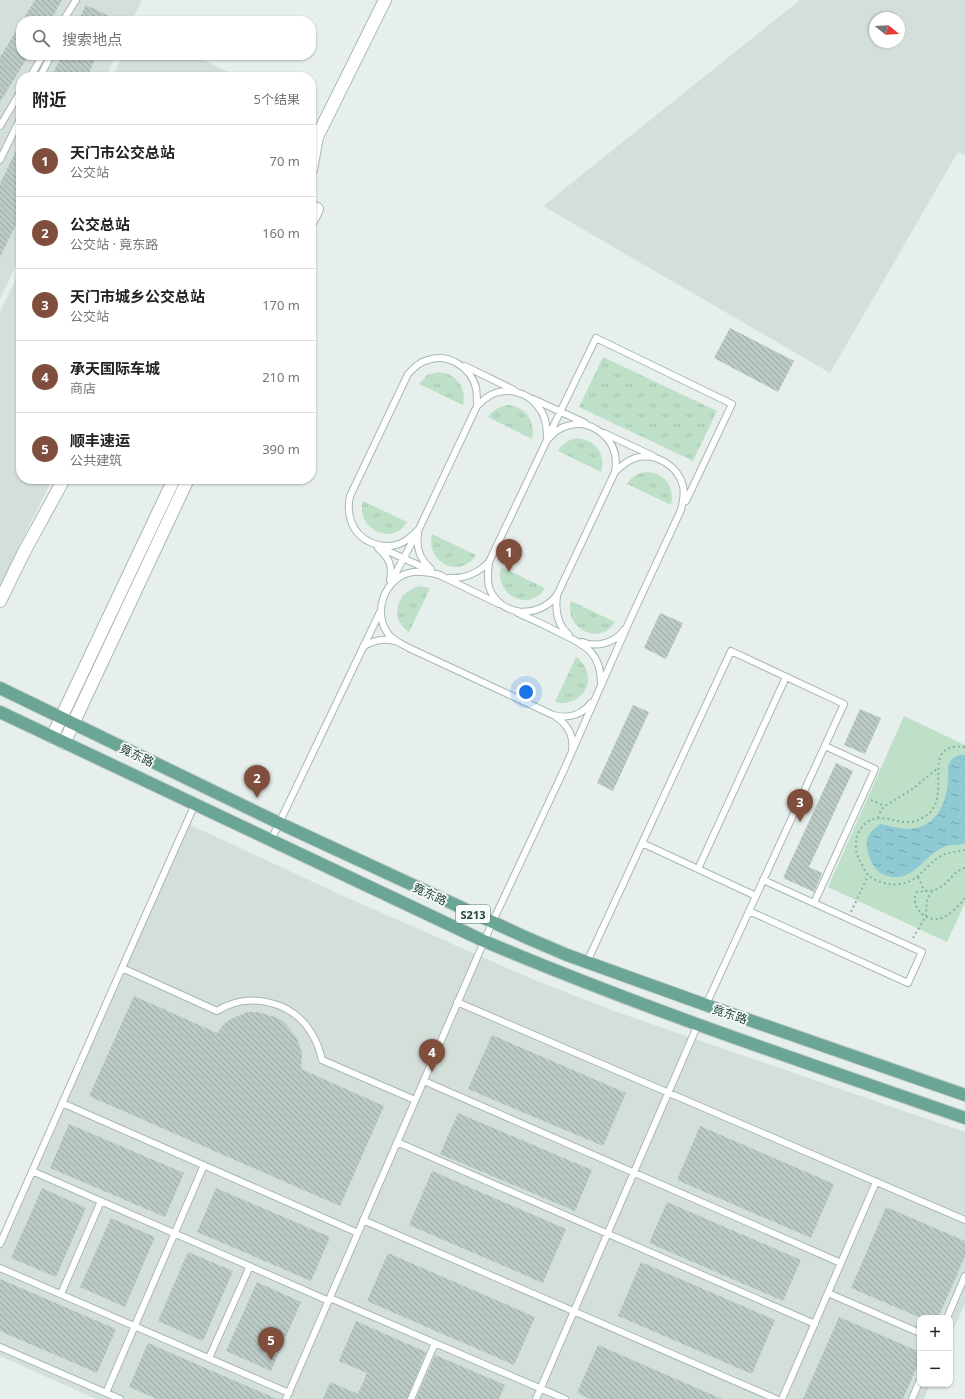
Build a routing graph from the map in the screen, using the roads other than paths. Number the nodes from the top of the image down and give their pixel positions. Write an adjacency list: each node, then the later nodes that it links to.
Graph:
1 (77, 0): 3 (lane); 4 (lane)
2 (384, 0): 12 (street)
3 (67, 16)
4 (69, 16)
5 (40, 60): 7 (lane)
6 (48, 60): 8 (lane)
7 (33, 72)
8 (42, 72)
9 (16, 99): 10 (lane)
10 (0, 126)
11 (16, 126): 13 (lane)
12 (316, 132)
13 (0, 160)
14 (452, 360): 15 (lane); 16 (lane); 27 (lane)
15 (521, 394): 16 (lane); 17 (lane); 19 (lane)
16 (477, 406): 26 (lane)
17 (560, 412): 18 (lane); 19 (lane); 25 (lane)
18 (591, 427): 19 (lane); 20 (lane); 21 (lane)
19 (547, 440): 29 (lane)
20 (660, 459): 21 (lane); 25 (lane)
21 (615, 472): 32 (lane)
22 (61, 484): 33 (street)
23 (172, 484): 45 (street)
24 (186, 484): 46 (street)
25 (681, 510): 36 (lane)
26 (419, 529): 27 (lane); 28 (lane); 30 (lane)
27 (367, 541): 28 (lane); 31 (lane)
28 (404, 558): 30 (lane); 31 (lane)
29 (489, 562): 30 (lane); 34 (lane)
30 (440, 576): 31 (lane); 34 (lane)
31 (387, 590): 35 (lane)
32 (557, 595): 34 (lane); 37 (lane)
33 (0, 601)
34 (508, 608): 37 (lane)
35 (381, 611): 38 (lane); 39 (lane)
36 (629, 622): 37 (lane); 42 (lane)
37 (574, 640): 42 (lane)
38 (398, 642): 39 (lane); 44 (lane)
39 (363, 647): 52 (lane)
40 (786, 677): 49 (lane); 54 (lane); 55 (lane)
41 (0, 688): 45 (main road, 竟东路 / S213)
42 (596, 698): 44 (lane); 50 (lane)
43 (0, 712): 47 (main road, 竟东路 / S213)
44 (553, 715): 50 (lane)
45 (60, 718): 46 (main road, 竟东路 / S213); 47 (street)
46 (72, 724): 48 (street); 52 (main road, 竟东路 / S213)
47 (52, 737): 48 (main road, 竟东路 / S213)
48 (64, 743): 51 (main road, 竟东路 / S213)
49 (824, 746): 56 (lane); 58 (lane)
50 (572, 754): 60 (lane)
51 (194, 804): 53 (main road, 竟东路 / S213); 63 (lane)
52 (279, 823): 53 (lane); 60 (main road, 竟东路 / S213)
53 (271, 840): 61 (main road, 竟东路 / S213)
54 (642, 843): 55 (lane); 62 (lane)
55 (698, 869): 57 (lane)
56 (763, 880): 57 (lane); 58 (lane)
57 (756, 896): 59 (lane)
58 (814, 903): 59 (lane)
59 (749, 911): 65 (lane)
60 (492, 923): 61 (lane); 62 (main road, 竟东路 / S213)
61 (484, 941): 64 (lane); 66 (main road, 竟东路 / S213)
62 (587, 962): 65 (main road, 竟东路 / S213)
63 (122, 968): 70 (lane); 71 (lane)
64 (457, 1002): 67 (lane); 68 (lane)
65 (706, 1005): 69 (main road, 竟东路 / S213)
66 (698, 1024): 68 (lane); 72 (main road, 竟东路 / S213)
67 (424, 1080): 70 (lane); 76 (lane)
68 (669, 1093): 76 (lane); 77 (lane)
69 (965, 1095)
70 (415, 1100): 73 (lane)
71 (62, 1103): 74 (lane); 75 (lane)
72 (965, 1118)
73 (397, 1142): 79 (lane); 83 (lane)
74 (204, 1165): 81 (lane); 82 (lane)
75 (32, 1171): 78 (lane); 84 (lane)
76 (634, 1173): 83 (lane); 85 (lane)
77 (876, 1182): 80 (lane); 85 (lane)
78 (101, 1201): 81 (lane); 90 (lane)
79 (363, 1220): 82 (lane); 92 (lane)
80 (965, 1220)
81 (175, 1233): 86 (lane); 95 (lane)
82 (358, 1233): 91 (lane)
83 (608, 1234): 92 (lane); 94 (lane)
84 (0, 1244)
85 (841, 1263): 89 (lane)
86 (250, 1266): 91 (lane); 99 (lane)
87 (0, 1268): 90 (lane)
88 (965, 1276): 93 (lane)
89 (828, 1293): 94 (lane); 96 (lane)
90 (61, 1294): 95 (lane)
91 (330, 1299): 97 (lane); 103 (lane)
92 (574, 1311): 101 (lane); 108 (lane)
93 (948, 1315)
94 (814, 1324): 109 (lane)
95 (135, 1326): 99 (lane); 102 (lane)
96 (917, 1332)
97 (435, 1343): 101 (lane); 105 (lane)
98 (0, 1347): 102 (lane)
99 (209, 1358): 103 (lane)
100 (917, 1387): 110 (lane)
101 (540, 1388): 106 (lane); 107 (lane)
102 (106, 1393): 104 (lane)
103 (288, 1396)
104 (120, 1399)
105 (411, 1399)
106 (536, 1399)
107 (565, 1399)
108 (776, 1399)
109 (782, 1399)
110 (912, 1399)

